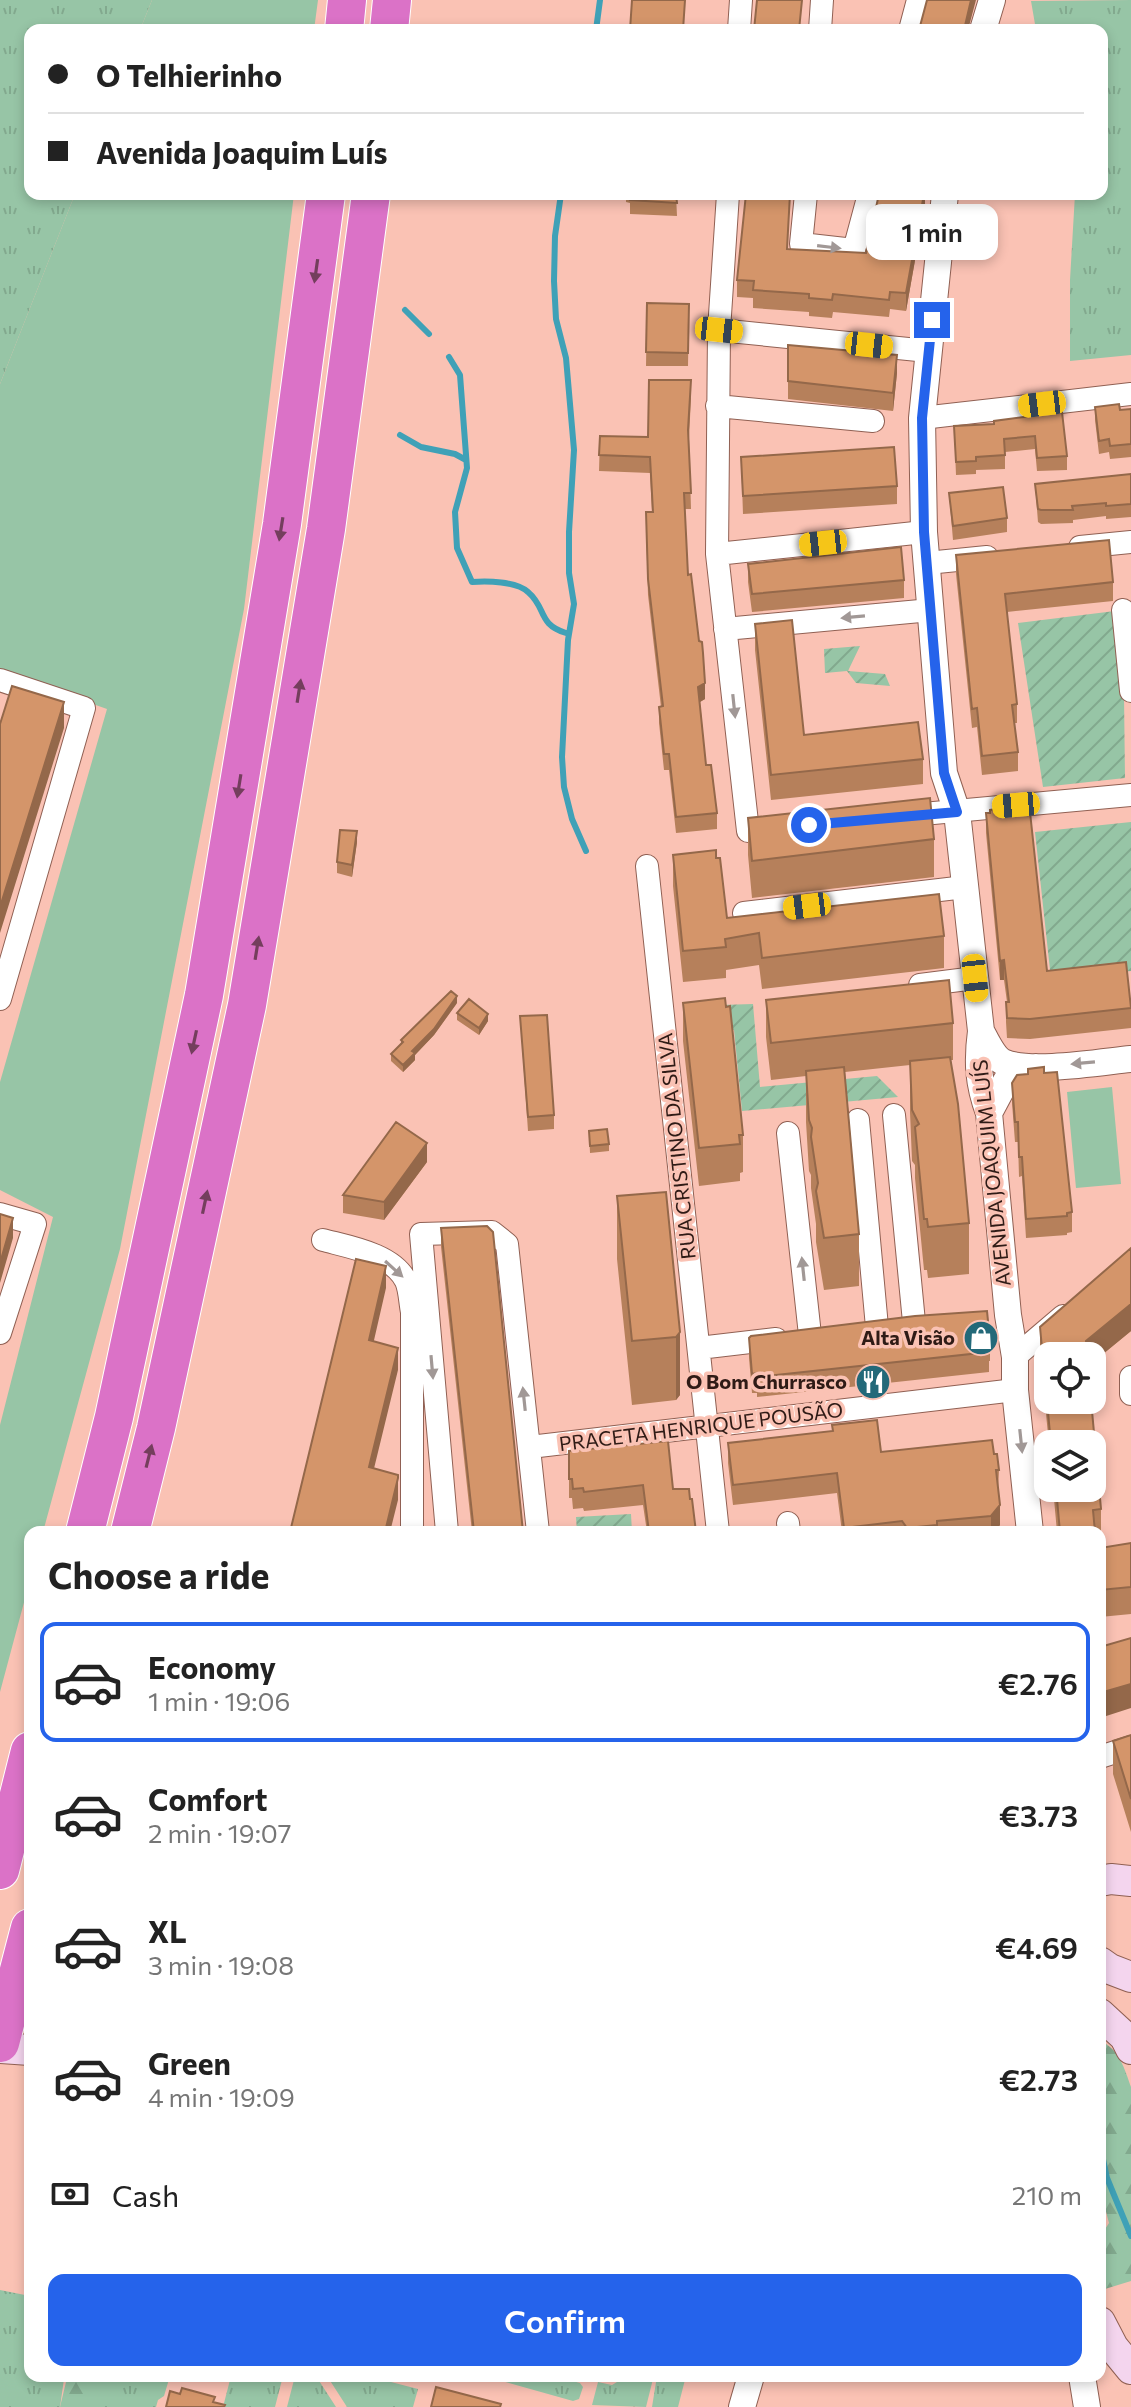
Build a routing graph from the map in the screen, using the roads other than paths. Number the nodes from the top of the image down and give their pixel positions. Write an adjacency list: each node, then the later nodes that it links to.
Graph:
1 (347, 0): 7 (highway)
2 (392, 0): 8 (highway)
3 (741, 0): 9 (street)
4 (822, 0): 10 (street)
5 (918, 0): 11 (street)
6 (992, 0): 12 (street)
7 (345, 24)
8 (390, 24)
9 (739, 24)
10 (820, 24)
11 (912, 24)
12 (985, 24)
13 (325, 200): 66 (highway, one-way to 66)
14 (370, 200): 67 (highway, one-way to 14)
15 (728, 200): 19 (street)
16 (805, 200): 17 (street, one-way to 17)
17 (867, 200)
18 (944, 200): 20 (street, AVENIDA JOAQUIM LUÍS)
19 (719, 330): 20 (street); 22 (street)
20 (928, 351): 23 (street, AVENIDA JOAQUIM LUÍS)
21 (1131, 394): 23 (street)
22 (717, 406): 24 (street); 28 (street)
23 (922, 418): 25 (street, AVENIDA JOAQUIM LUÍS)
24 (873, 421)
25 (924, 532): 28 (street); 30 (street, AVENIDA JOAQUIM LUÍS)
26 (1131, 542): 27 (street)
27 (1053, 550)
28 (717, 554): 33 (street)
29 (1006, 555): 30 (street)
30 (927, 563): 31 (street, AVENIDA JOAQUIM LUÍS)
31 (931, 610): 33 (street, one-way to 33); 37 (street, AVENIDA JOAQUIM LUÍS)
32 (1123, 610): 35 (street)
33 (725, 629): 39 (street, one-way to 39)
34 (0, 680): 45 (street)
35 (1131, 691)
36 (1131, 795): 37 (street)
37 (957, 812): 38 (street); 41 (street, AVENIDA JOAQUIM LUÍS)
38 (886, 818)
39 (794, 827)
40 (647, 866): 59 (street, RUA CRISTINO DA SILVA)
41 (965, 887): 42 (street); 43 (street, AVENIDA JOAQUIM LUÍS)
42 (744, 913)
43 (975, 978): 44 (street); 46 (street, AVENIDA JOAQUIM LUÍS)
44 (900, 987)
45 (0, 999)
46 (981, 1031): 48 (street); 49 (street, AVENIDA JOAQUIM LUÍS)
47 (1131, 1064): 48 (street, one-way to 48)
48 (1036, 1067): 49 (street)
49 (989, 1113): 60 (street, AVENIDA JOAQUIM LUÍS)
50 (894, 1115): 56 (street)
51 (858, 1120): 56 (street)
52 (788, 1133): 58 (street, one-way to 52)
53 (0, 1214): 57 (street)
54 (323, 1240): 68 (street, one-way to 68)
55 (1085, 1297): 60 (street)
56 (877, 1327): 58 (street)
57 (0, 1333)
58 (810, 1335): 59 (street)
59 (699, 1348): 64 (street, RUA CRISTINO DA SILVA)
60 (1015, 1357): 62 (street, AVENIDA JOAQUIM LUÍS)
61 (1131, 1377): 63 (street)
62 (1015, 1390): 64 (street, PRACETA HENRIQUE POUSÃO); 72 (street, AVENIDA JOAQUIM LUÍS, one-way to 72)
63 (1131, 1394)
64 (707, 1426): 65 (street, PRACETA HENRIQUE POUSÃO); 71 (street, RUA CRISTINO DA SILVA)
65 (530, 1447): 69 (street, one-way to 69); 70 (street)
66 (87, 1526)
67 (132, 1526)
68 (412, 1526)
69 (446, 1526)
70 (537, 1526)
71 (717, 1526)
72 (1029, 1526)
73 (1131, 1747): 74 (street)
74 (1106, 1755)
75 (24, 1774): 76 (highway)
76 (4, 1852)
77 (1106, 1880): 78 (main road)
78 (1131, 1881)
79 (24, 1951): 83 (highway)
80 (1106, 1966): 81 (main road)
81 (1131, 1977)
82 (1106, 2020): 85 (main road)
83 (0, 2045): 84 (main road)
84 (24, 2049)
85 (1131, 2049)
86 (1106, 2334): 87 (main road)
87 (1131, 2369)
88 (734, 2382): 91 (street)
89 (749, 2382): 92 (street)
90 (1083, 2382): 93 (street)
91 (727, 2407)
92 (742, 2407)
93 (1087, 2407)

